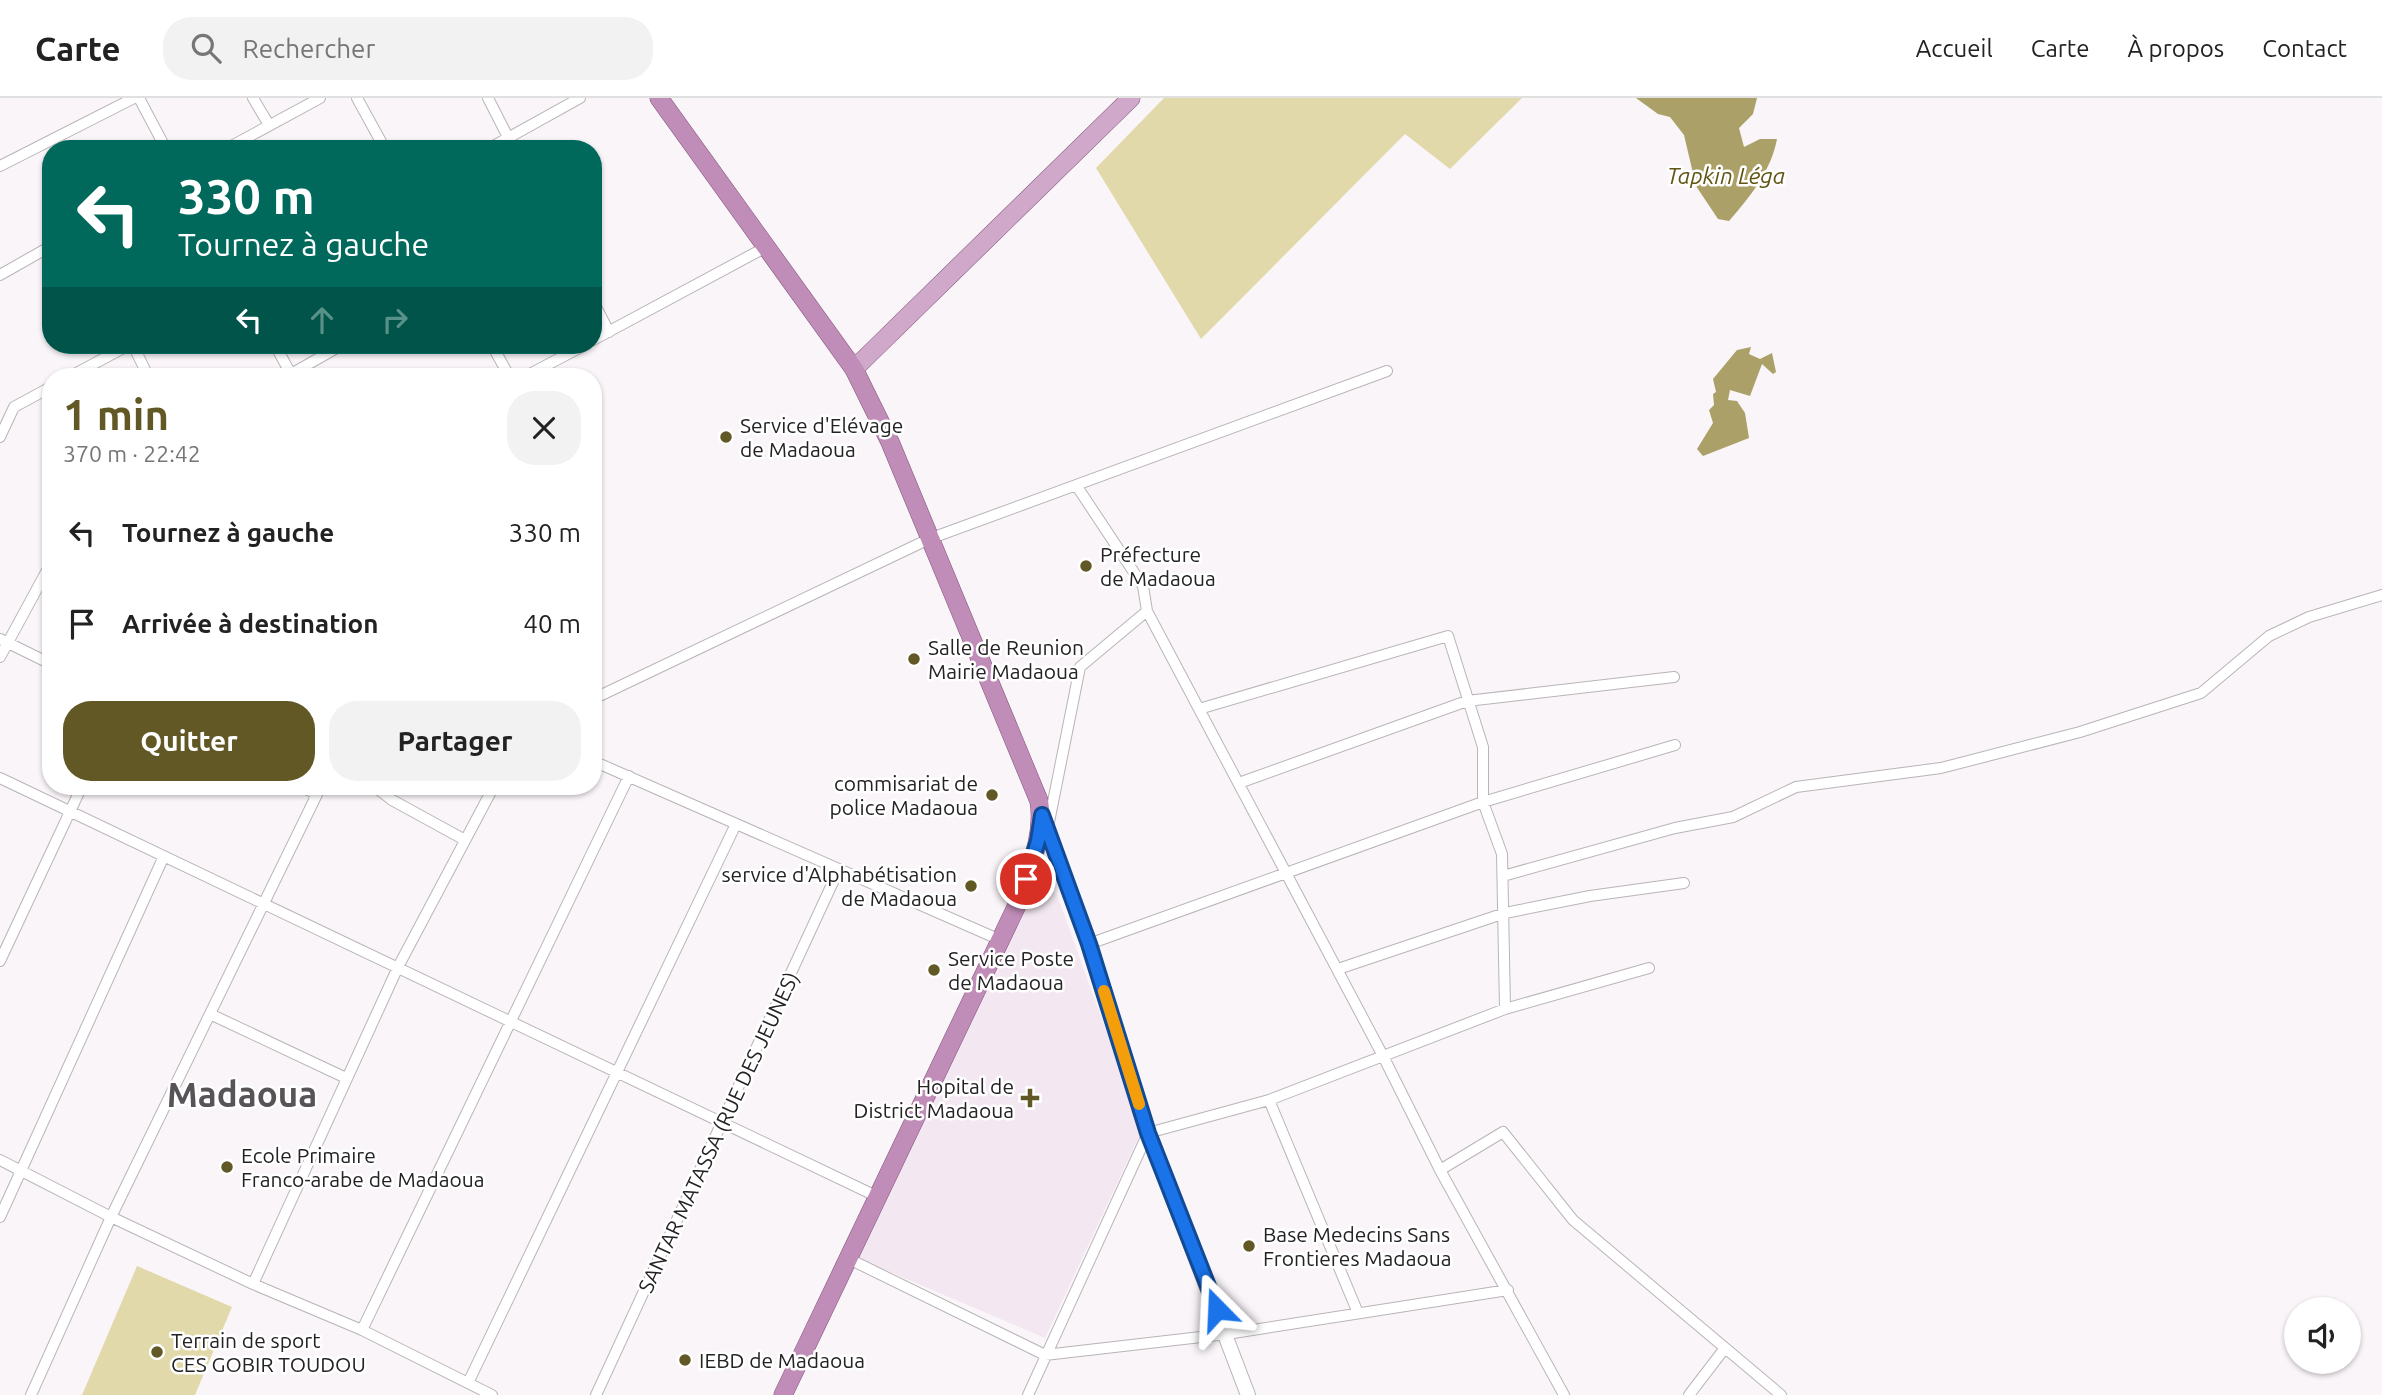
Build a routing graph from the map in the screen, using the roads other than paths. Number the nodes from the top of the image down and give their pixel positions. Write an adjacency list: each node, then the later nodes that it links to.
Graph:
1 (136, 98): 11 (street); 12 (street)
2 (253, 98): 9 (street)
3 (320, 98): 9 (street)
4 (357, 98): 14 (street)
5 (488, 98): 10 (street)
6 (580, 98): 10 (street)
7 (659, 98): 19 (highway)
8 (1131, 98): 31 (main road)
9 (269, 125): 13 (street)
10 (508, 137): 15 (street); 16 (street)
11 (52, 140)
12 (161, 140)
13 (242, 140)
14 (380, 140)
15 (503, 140)
16 (510, 140)
17 (42, 145): 18 (street)
18 (0, 166)
19 (768, 246): 23 (street); 31 (highway)
20 (42, 251): 21 (street)
21 (0, 275)
22 (602, 318): 23 (street)
23 (609, 332): 24 (street)
24 (602, 336)
25 (114, 354): 28 (street)
26 (327, 354): 29 (street)
27 (568, 354): 30 (street)
28 (86, 368)
29 (304, 368)
30 (541, 368)
31 (854, 369): 36 (highway)
32 (1387, 371): 35 (street)
33 (42, 392): 34 (street)
34 (0, 437)
35 (1076, 485): 36 (street); 39 (street)
36 (929, 539): 44 (street); 58 (highway)
37 (42, 578): 40 (street)
38 (2382, 595): 64 (street)
39 (1147, 611): 46 (street); 58 (street)
40 (4, 641): 41 (street); 42 (street)
41 (0, 657)
42 (42, 660)
43 (1674, 677): 45 (street)
44 (602, 695)
45 (1467, 701): 46 (street); 51 (street); 56 (street)
46 (1199, 709): 51 (street)
47 (1675, 745): 56 (street)
48 (602, 765): 49 (street)
49 (629, 776): 59 (street); 76 (street)
50 (0, 778): 57 (street)
51 (1239, 783): 63 (street)
52 (78, 795): 57 (street)
53 (316, 795): 66 (street)
54 (386, 795): 60 (street)
55 (489, 795): 60 (street)
56 (1483, 802): 63 (street); 64 (street)
57 (70, 811): 61 (street); 70 (street)
58 (1045, 821): 68 (highway); 69 (street)
59 (736, 824): 62 (street); 78 (street)
60 (465, 840): 71 (street)
61 (164, 856): 66 (street); 84 (street)
62 (839, 870): 68 (street); 81 (street, SANTAR MATASSA (RUE DES JEUNES))
63 (1286, 872): 69 (street); 73 (street)
64 (1503, 876): 67 (street)
65 (1684, 883): 67 (street)
66 (265, 904): 71 (street); 75 (street)
67 (1504, 914): 73 (street); 74 (street)
68 (998, 939): 86 (highway)
69 (1089, 944): 82 (street)
70 (0, 961)
71 (398, 967): 76 (street); 79 (street)
72 (1649, 968): 74 (street)
73 (1338, 970): 77 (street)
74 (1505, 1009): 77 (street)
75 (210, 1014): 79 (street); 88 (street)
76 (512, 1021): 78 (street); 93 (street)
77 (1384, 1056): 80 (street); 85 (street)
78 (619, 1072): 81 (street); 97 (street)
79 (346, 1078): 90 (street)
80 (1269, 1100): 82 (street); 92 (street)
81 (723, 1122): 86 (street); 100 (street, SANTAR MATASSA (RUE DES JEUNES))
82 (1148, 1133): 94 (street); 96 (street)
83 (0, 1160): 84 (street)
84 (23, 1170): 87 (street); 88 (street)
85 (1440, 1170): 91 (street); 95 (street)
86 (876, 1196): 89 (highway)
87 (0, 1217)
88 (111, 1217): 90 (street); 98 (street)
89 (847, 1258): 96 (street); 101 (highway)
90 (253, 1284): 93 (street)
91 (1508, 1290): 92 (street); 104 (street)
92 (1358, 1313): 94 (street)
93 (362, 1330): 97 (street)
94 (1227, 1334): 96 (street); 103 (street)
95 (1725, 1348): 105 (street); 106 (street)
96 (1045, 1356): 102 (street)
97 (468, 1383): 99 (street)
98 (31, 1395)
99 (492, 1395)
100 (596, 1395)
101 (783, 1395)
102 (1028, 1395)
103 (1248, 1395)
104 (1564, 1395)
105 (1689, 1395)
106 (1781, 1395)

